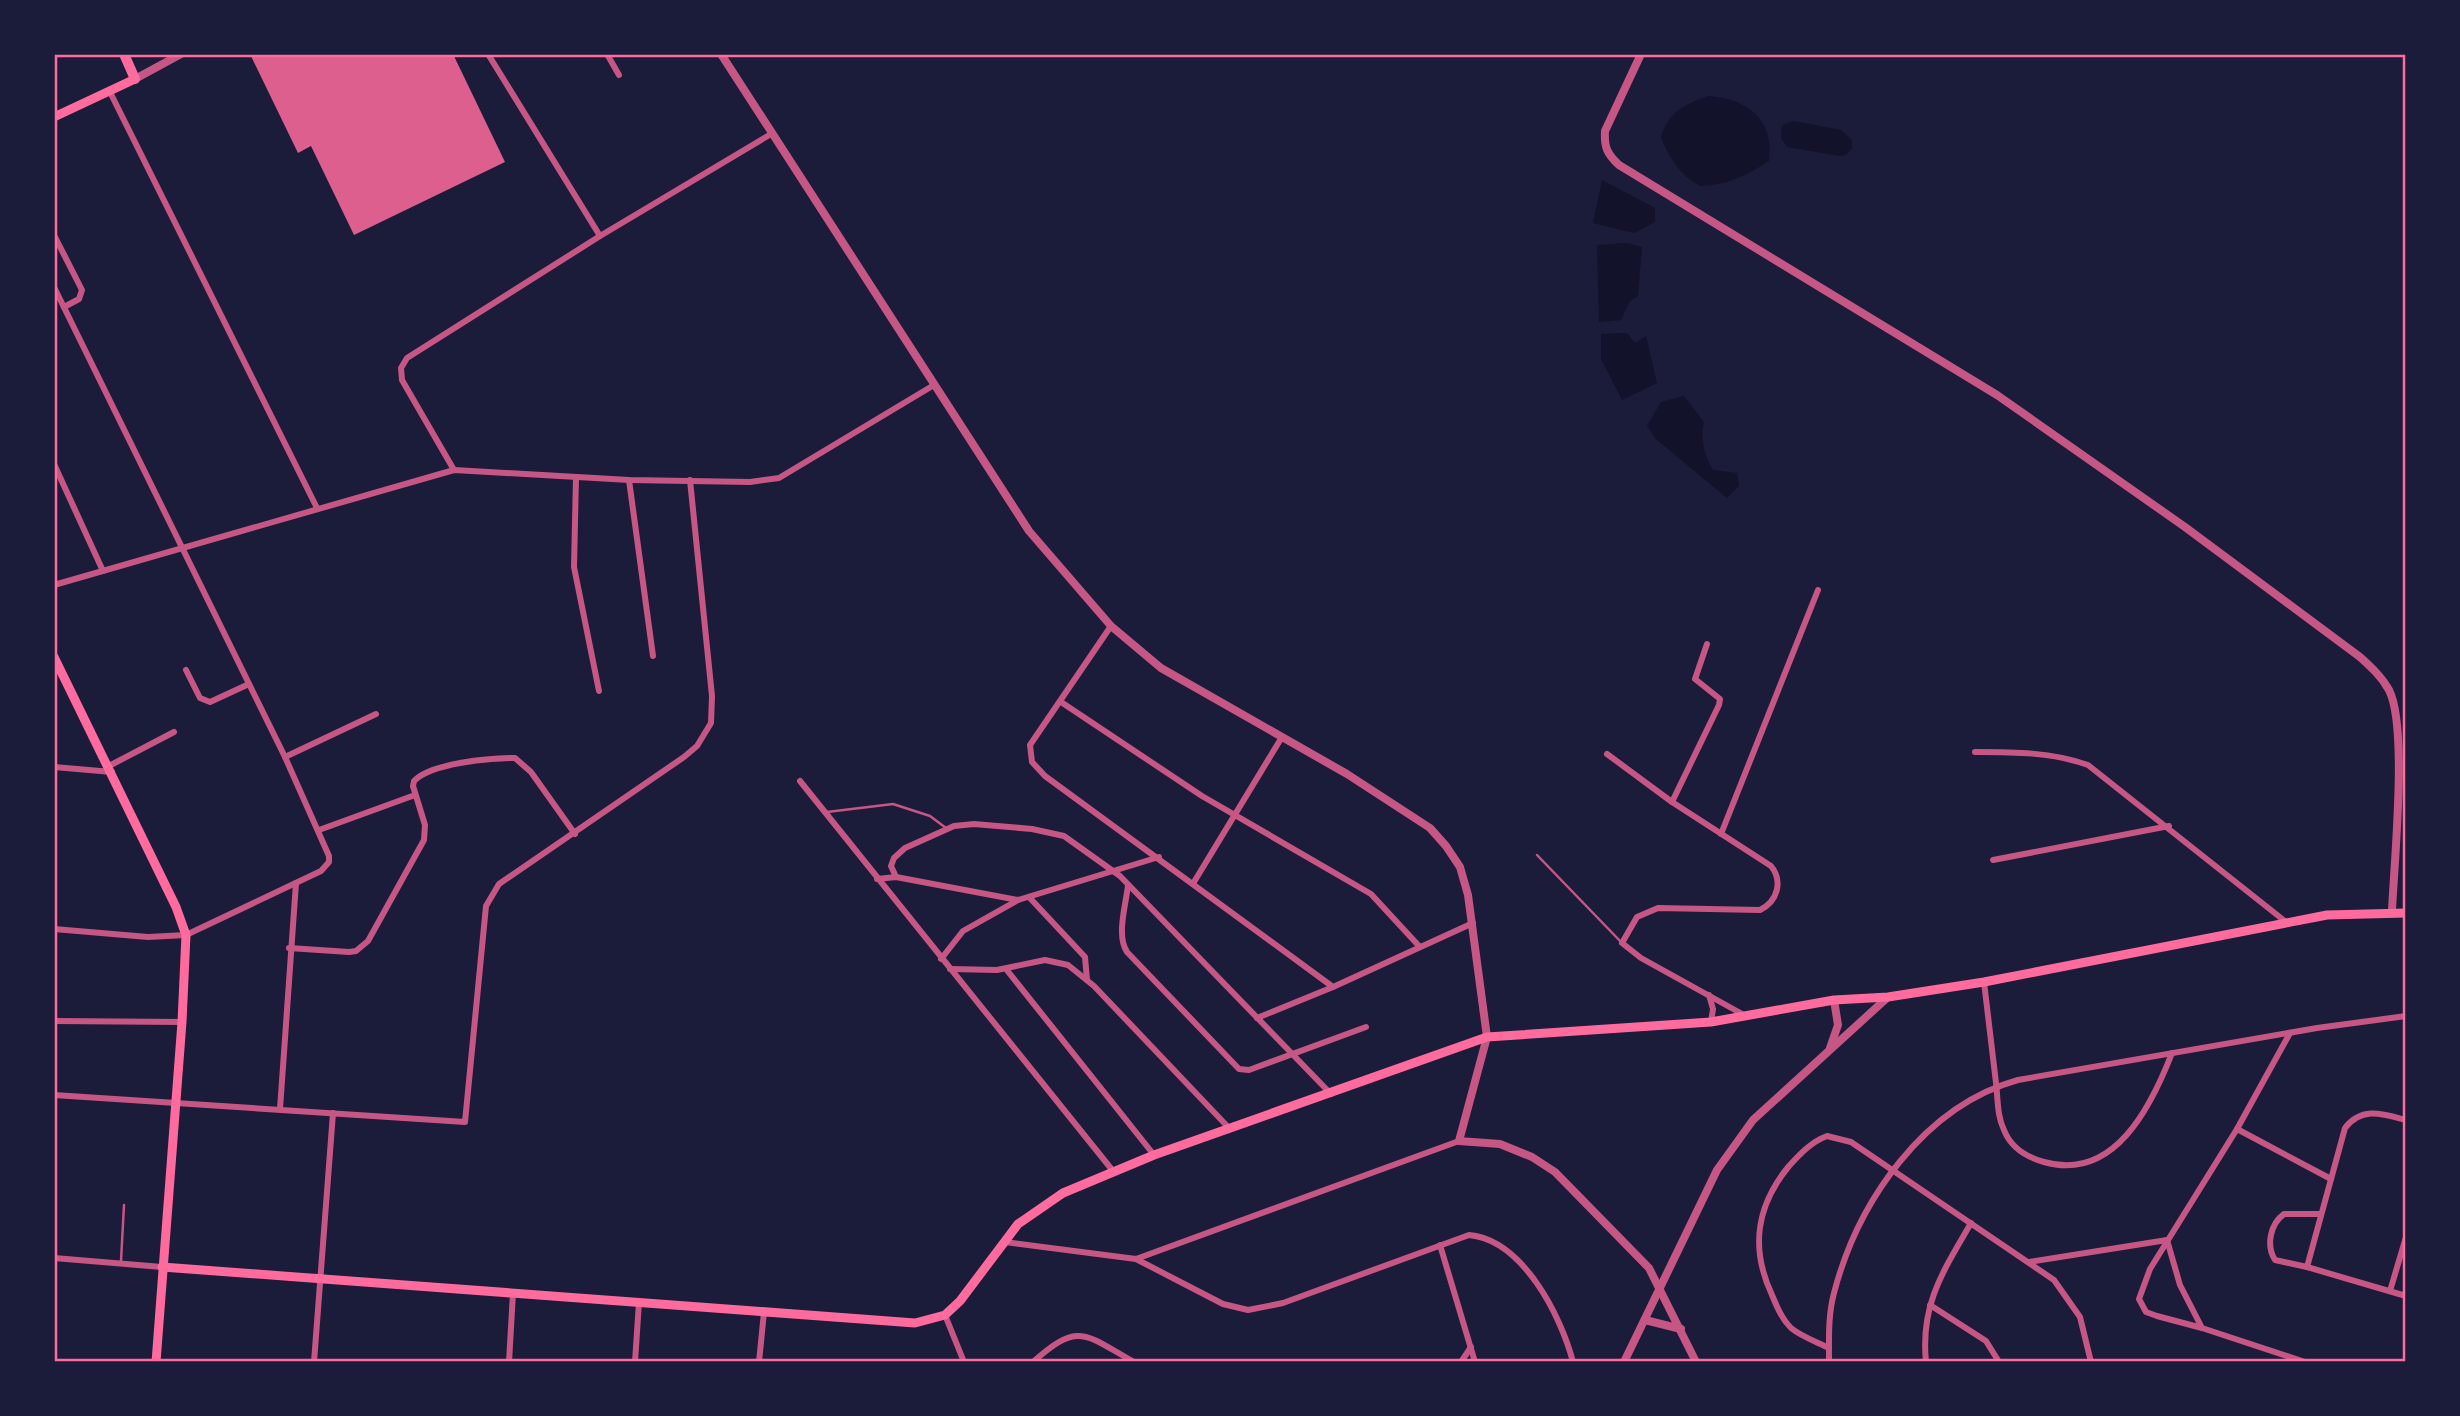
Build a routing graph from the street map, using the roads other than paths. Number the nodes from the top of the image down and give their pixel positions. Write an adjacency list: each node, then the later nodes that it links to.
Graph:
1 (124, 54): 8 (highway)
2 (181, 54): 8 (street)
3 (488, 54): 13 (street)
4 (607, 54): 7 (street)
5 (721, 54): 11 (street)
6 (1641, 54): 64 (street)
7 (619, 75)
8 (135, 79): 9 (main road)
9 (109, 90): 10 (main road); 22 (street)
10 (54, 117)
11 (771, 134): 13 (street); 16 (street)
12 (54, 235): 15 (street)
13 (600, 236): 18 (street)
14 (54, 287): 15 (street)
15 (64, 307): 23 (street)
16 (934, 385): 21 (street); 27 (street)
17 (54, 464): 24 (street)
18 (454, 470): 19 (street); 22 (street)
19 (576, 477): 20 (street); 33 (street)
20 (629, 480): 21 (street); 29 (street)
21 (690, 480): 51 (street)
22 (317, 508): 23 (street)
23 (183, 550): 24 (street); 32 (street)
24 (103, 572): 25 (street)
25 (54, 585)
26 (1818, 590): 52 (street)
27 (1111, 626): 34 (street); 37 (street)
28 (1707, 644): 45 (street)
29 (653, 656)
30 (54, 657): 42 (main road)
31 (186, 670): 32 (street)
32 (249, 684): 40 (street)
33 (599, 691)
34 (1061, 702): 47 (street); 54 (street)
35 (376, 714): 40 (street)
36 (174, 732): 42 (street)
37 (1282, 737): 47 (street); 67 (street)
38 (1975, 751): 48 (street)
39 (1607, 754): 45 (street)
40 (285, 757): 50 (street)
41 (54, 767): 42 (street)
42 (110, 769): 69 (main road)
43 (800, 781): 46 (street)
44 (415, 795): 50 (street); 51 (street); 72 (street)
45 (1672, 802): 52 (street)
46 (823, 812): 49 (lane); 58 (street)
47 (1234, 816): 59 (street); 71 (street)
48 (2169, 826): 55 (street); 66 (street)
49 (946, 828): 56 (street); 57 (street)
50 (319, 830): 60 (street)
51 (575, 834): 99 (street)
52 (1721, 834): 70 (street)
53 (1538, 855): 70 (lane)
54 (1159, 857): 56 (street); 59 (street)
55 (1993, 860)
56 (1112, 870): 61 (street); 62 (street)
57 (896, 877): 58 (street); 63 (street)
58 (877, 879): 73 (street)
59 (1194, 882): 78 (street)
60 (296, 883): 69 (street); 72 (street)
61 (1128, 885): 84 (street); 93 (street)
62 (1029, 897): 63 (street); 76 (street)
63 (1018, 900): 73 (street)
64 (2392, 911): 65 (main road); 66 (main road)
65 (2406, 913)
66 (2286, 922): 77 (main road)
67 (1473, 923): 71 (street); 90 (street)
68 (54, 929): 69 (street)
69 (186, 935): 87 (main road)
70 (1622, 943): 79 (street)
71 (1419, 946): 78 (street)
72 (289, 948): 98 (street)
73 (941, 959): 74 (street)
74 (950, 969): 75 (street); 105 (street)
75 (1006, 969): 76 (street); 104 (street)
76 (1087, 981): 101 (street)
77 (1984, 982): 80 (main road); 94 (street)
78 (1333, 987): 84 (street)
79 (1709, 995): 82 (street); 86 (street)
80 (1888, 997): 81 (main road); 91 (street)
81 (1834, 1000): 82 (main road); 91 (street)
82 (1746, 1016): 86 (main road)
83 (2406, 1016): 89 (street)
84 (1257, 1018): 93 (street)
85 (54, 1021): 87 (street)
86 (1711, 1022): 90 (main road)
87 (182, 1023): 97 (main road)
88 (1366, 1027): 93 (street)
89 (2290, 1033): 92 (street); 102 (street)
90 (1487, 1037): 95 (main road); 103 (street)
91 (1829, 1051): 122 (street)
92 (2172, 1053): 94 (street); 94 (street)
93 (1292, 1055): 95 (street)
94 (1996, 1086): 106 (street)
95 (1331, 1094): 101 (main road)
96 (54, 1095): 97 (street)
97 (175, 1103): 98 (street); 119 (main road)
98 (280, 1109): 99 (street)
99 (332, 1112): 121 (street)
100 (2406, 1120): 107 (street)
101 (1229, 1128): 104 (main road)
102 (2237, 1129): 107 (street); 112 (street)
103 (1458, 1141): 116 (street); 122 (street)
104 (1154, 1155): 105 (main road)
105 (1113, 1171): 113 (main road)
106 (1893, 1172): 110 (street); 134 (street); 134 (street)
107 (2330, 1179): 109 (street)
108 (124, 1205): 118 (lane)
109 (2320, 1214): 120 (street); 120 (street)
110 (1972, 1223): 117 (street); 127 (street)
111 (2406, 1237): 123 (street)
112 (2167, 1240): 117 (street); 131 (street); 131 (street)
113 (1005, 1242): 116 (street); 129 (main road)
114 (1440, 1245): 116 (street); 133 (street); 145 (street)
115 (54, 1258): 118 (street)
116 (1136, 1259)
117 (2029, 1262): 151 (street)
118 (121, 1264): 119 (street)
119 (162, 1266): 121 (main road); 135 (main road)
120 (2307, 1267): 123 (street)
121 (320, 1277): 124 (main road); 136 (street)
122 (1661, 1288): 130 (street); 132 (street)
123 (2390, 1291): 125 (street)
124 (513, 1293): 126 (main road); 137 (street)
125 (2406, 1296)
126 (639, 1302): 128 (main road); 138 (street)
127 (1930, 1305): 149 (street); 150 (street)
128 (764, 1312): 129 (main road); 139 (street)
129 (945, 1315): 140 (street)
130 (1644, 1320): 132 (street); 146 (street)
131 (2202, 1328): 152 (street)
132 (1681, 1329): 147 (street)
133 (1471, 1347): 143 (street); 144 (street)
134 (1829, 1348): 148 (street)
135 (156, 1362)
136 (314, 1362)
137 (509, 1362)
138 (635, 1362)
139 (760, 1362)
140 (964, 1362)
141 (1033, 1362): 142 (street)
142 (1133, 1362)
143 (1461, 1362)
144 (1475, 1362)
145 (1573, 1362)
146 (1624, 1362)
147 (1696, 1362)
148 (1829, 1362)
149 (1926, 1362)
150 (1999, 1362)
151 (2091, 1362)
152 (2305, 1362)

